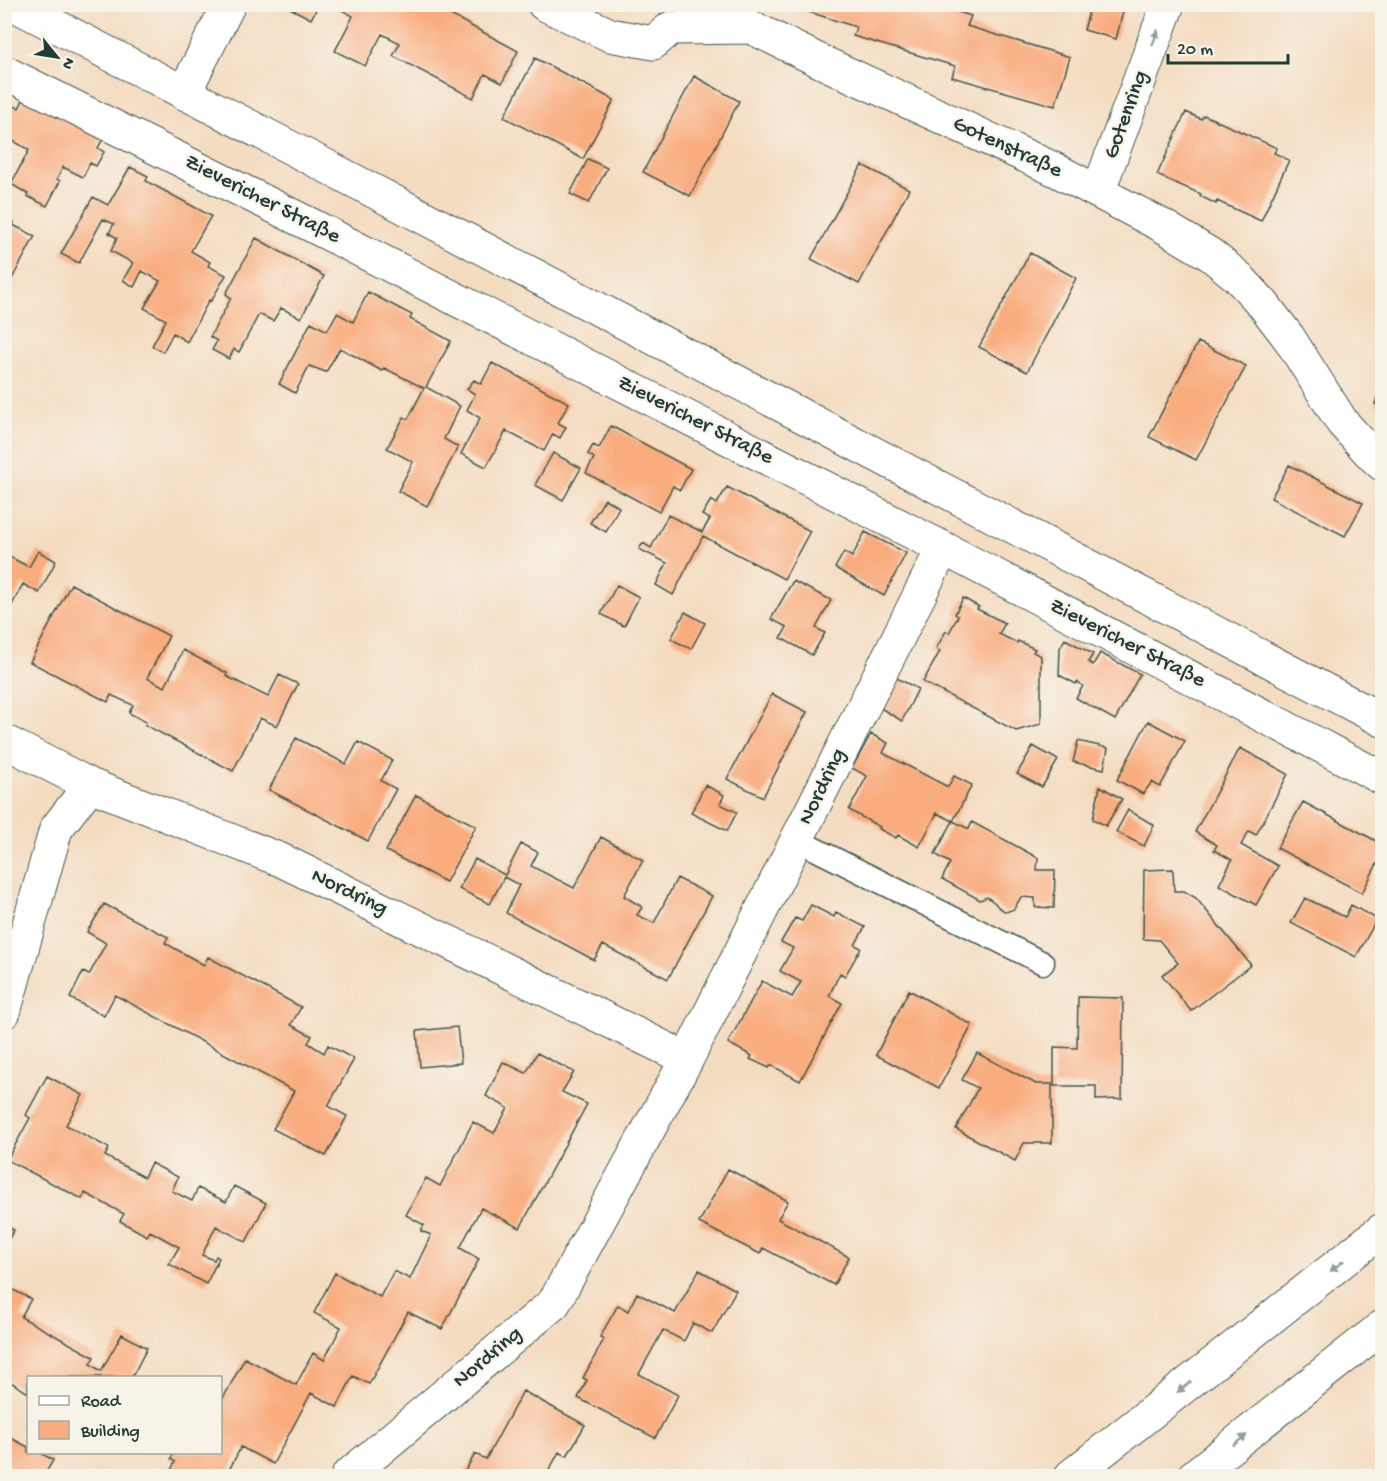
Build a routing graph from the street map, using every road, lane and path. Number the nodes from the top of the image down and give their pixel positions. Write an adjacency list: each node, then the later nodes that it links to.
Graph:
1 (13, 4): 7 (main road)
2 (229, 4): 7 (main road)
3 (544, 4): 5 (main road, Gotenstraße)
4 (1168, 4): 8 (main road, Gotenring, one-way to 4)
5 (677, 16): 8 (main road, Gotenstraße)
6 (4, 72): 10 (main road, Zievericher Straße)
7 (184, 93): 11 (main road)
8 (1098, 192): 9 (main road, Gotenstraße)
9 (1383, 464)
10 (943, 548): 13 (main road, Zievericher Straße); 15 (main road, Nordring)
11 (1383, 720)
12 (4, 741): 14 (main road, Nordring)
13 (1383, 778)
14 (90, 785): 17 (main road); 18 (main road, Nordring)
15 (796, 840): 16 (lane); 18 (main road, Nordring)
16 (1044, 963)
17 (4, 1012)
18 (687, 1059): 21 (main road, Nordring)
19 (1383, 1230): 22 (main road, one-way to 22)
20 (1383, 1327): 23 (main road, one-way to 20)
21 (348, 1476)
22 (1071, 1476)
23 (1194, 1476)

